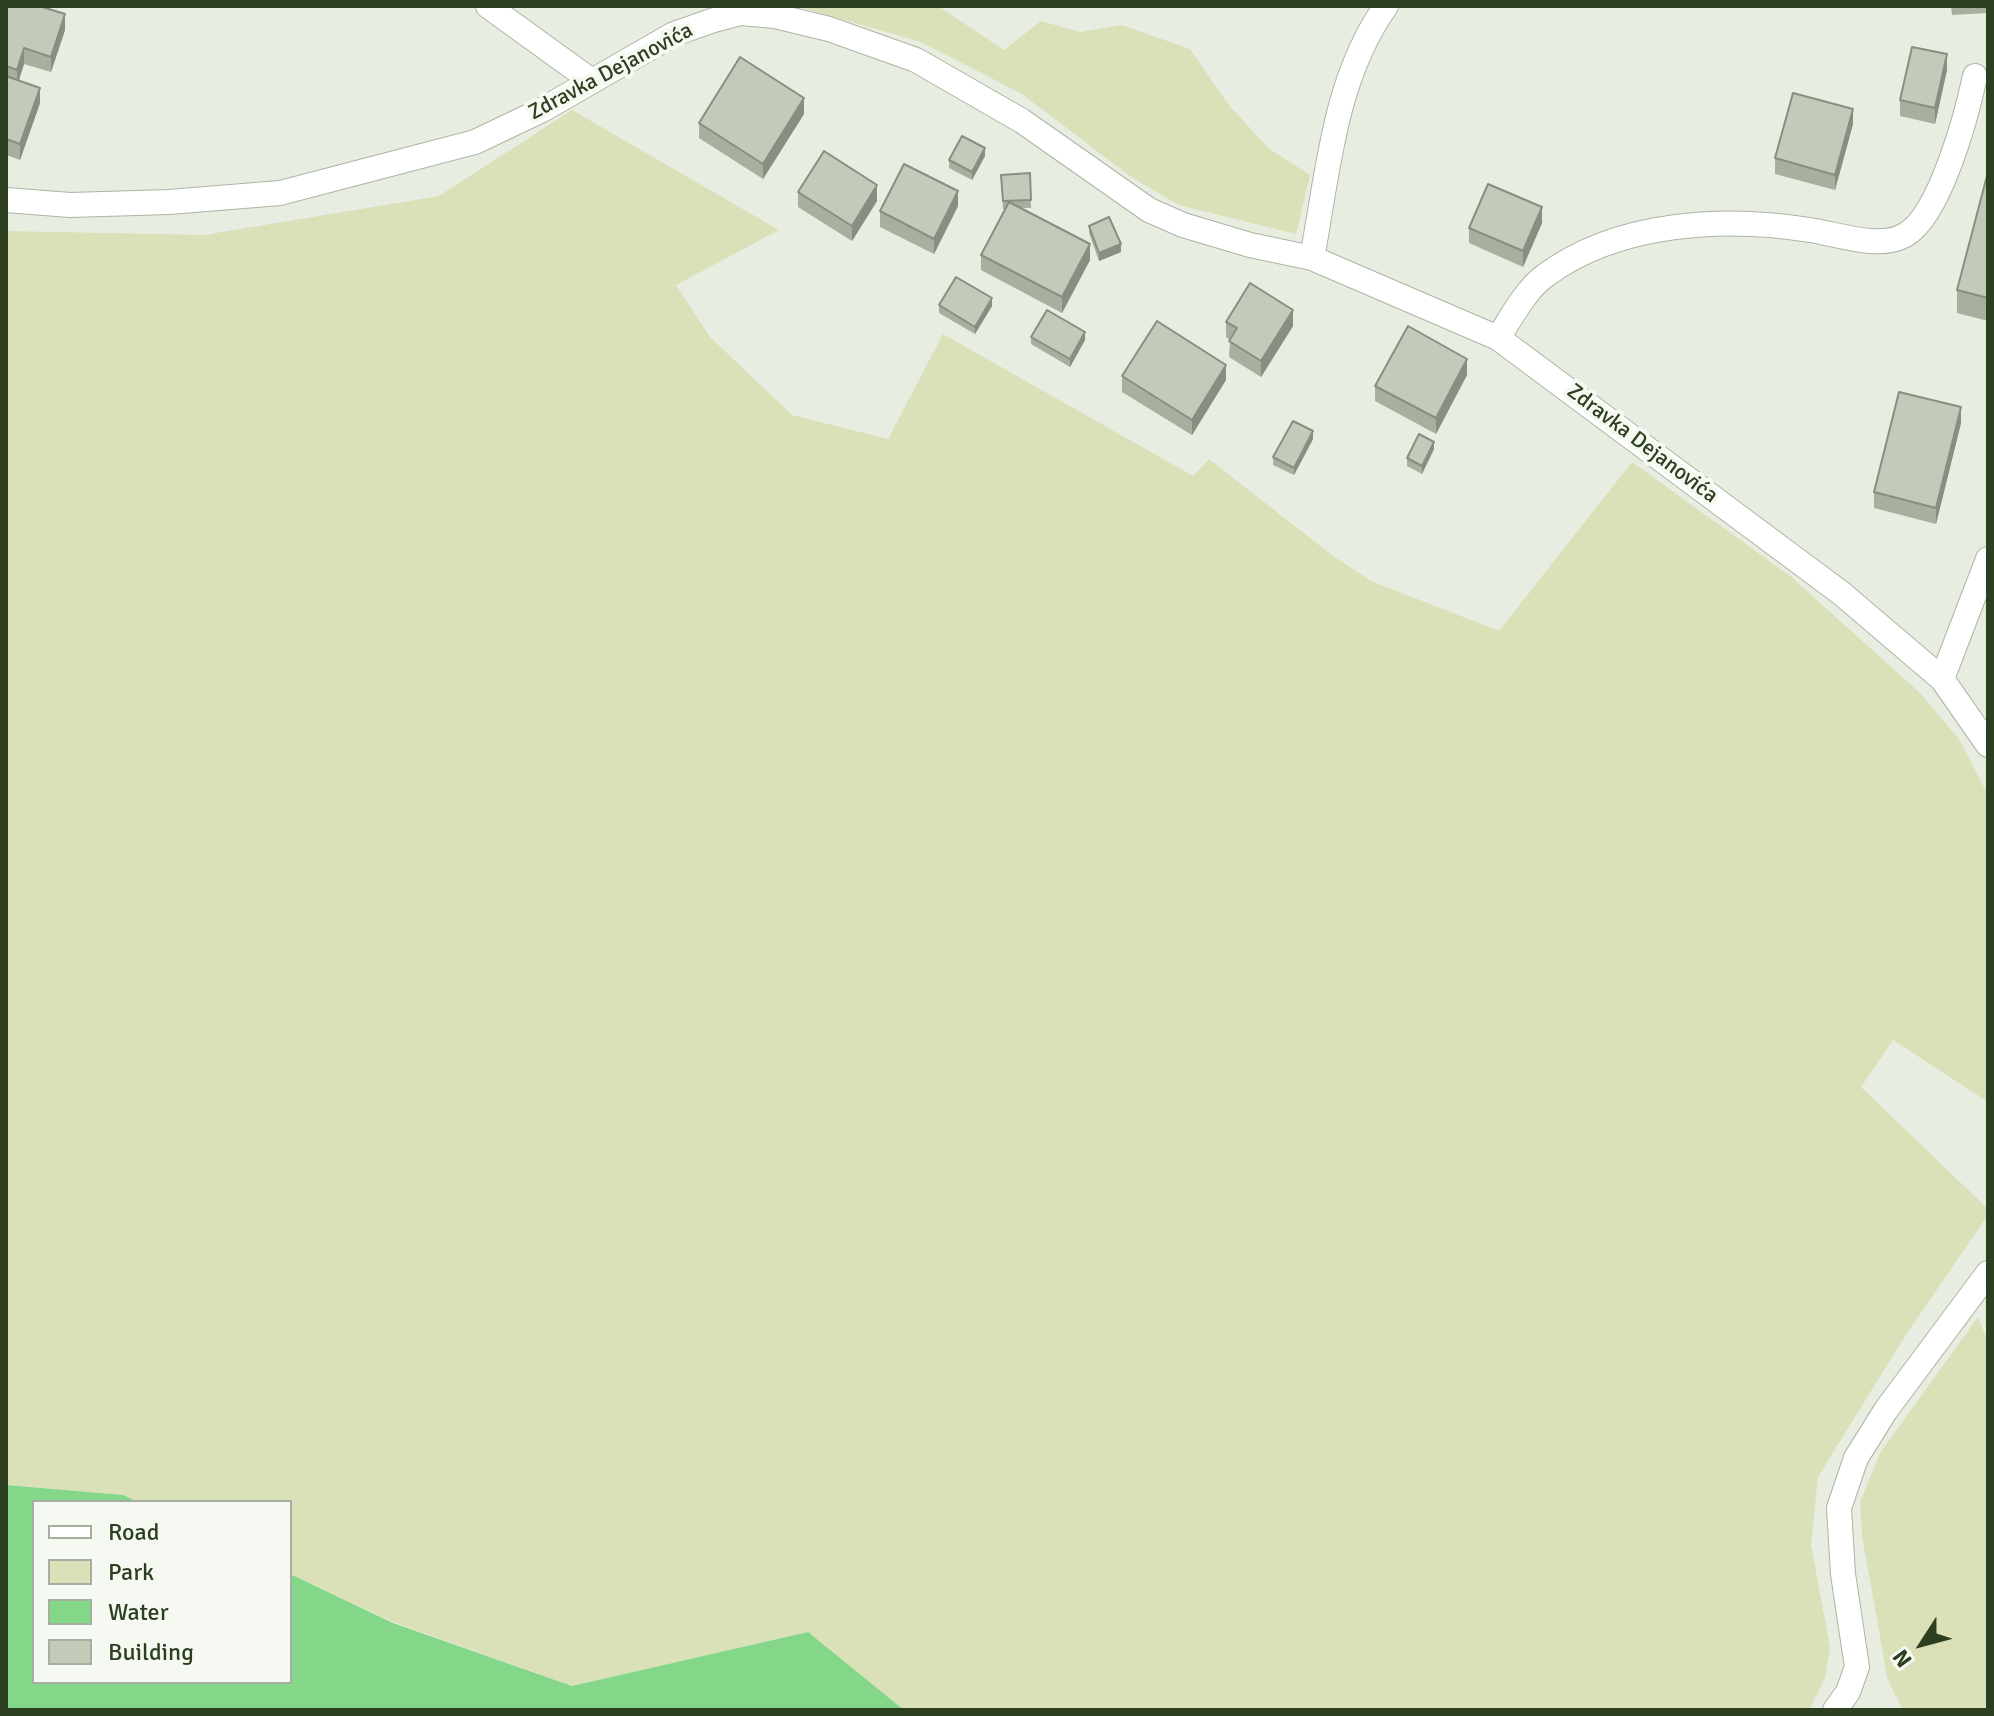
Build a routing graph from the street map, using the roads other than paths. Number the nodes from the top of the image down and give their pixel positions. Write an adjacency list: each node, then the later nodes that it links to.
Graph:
1 (488, 6): 5 (street)
2 (1386, 6): 7 (street)
3 (741, 9): 5 (street, Zdravka Dejanovića); 7 (street, Zdravka Dejanovića)
4 (1975, 76): 8 (street)
5 (589, 79): 6 (street, Zdravka Dejanovića)
6 (6, 200)
7 (1312, 258): 8 (street, Zdravka Dejanovića)
8 (1498, 338): 10 (street, Zdravka Dejanovića)
9 (1988, 559): 10 (street)
10 (1942, 679): 11 (street, Zdravka Dejanovića)
11 (1988, 745)
12 (1988, 1273): 13 (street)
13 (1835, 1710)

